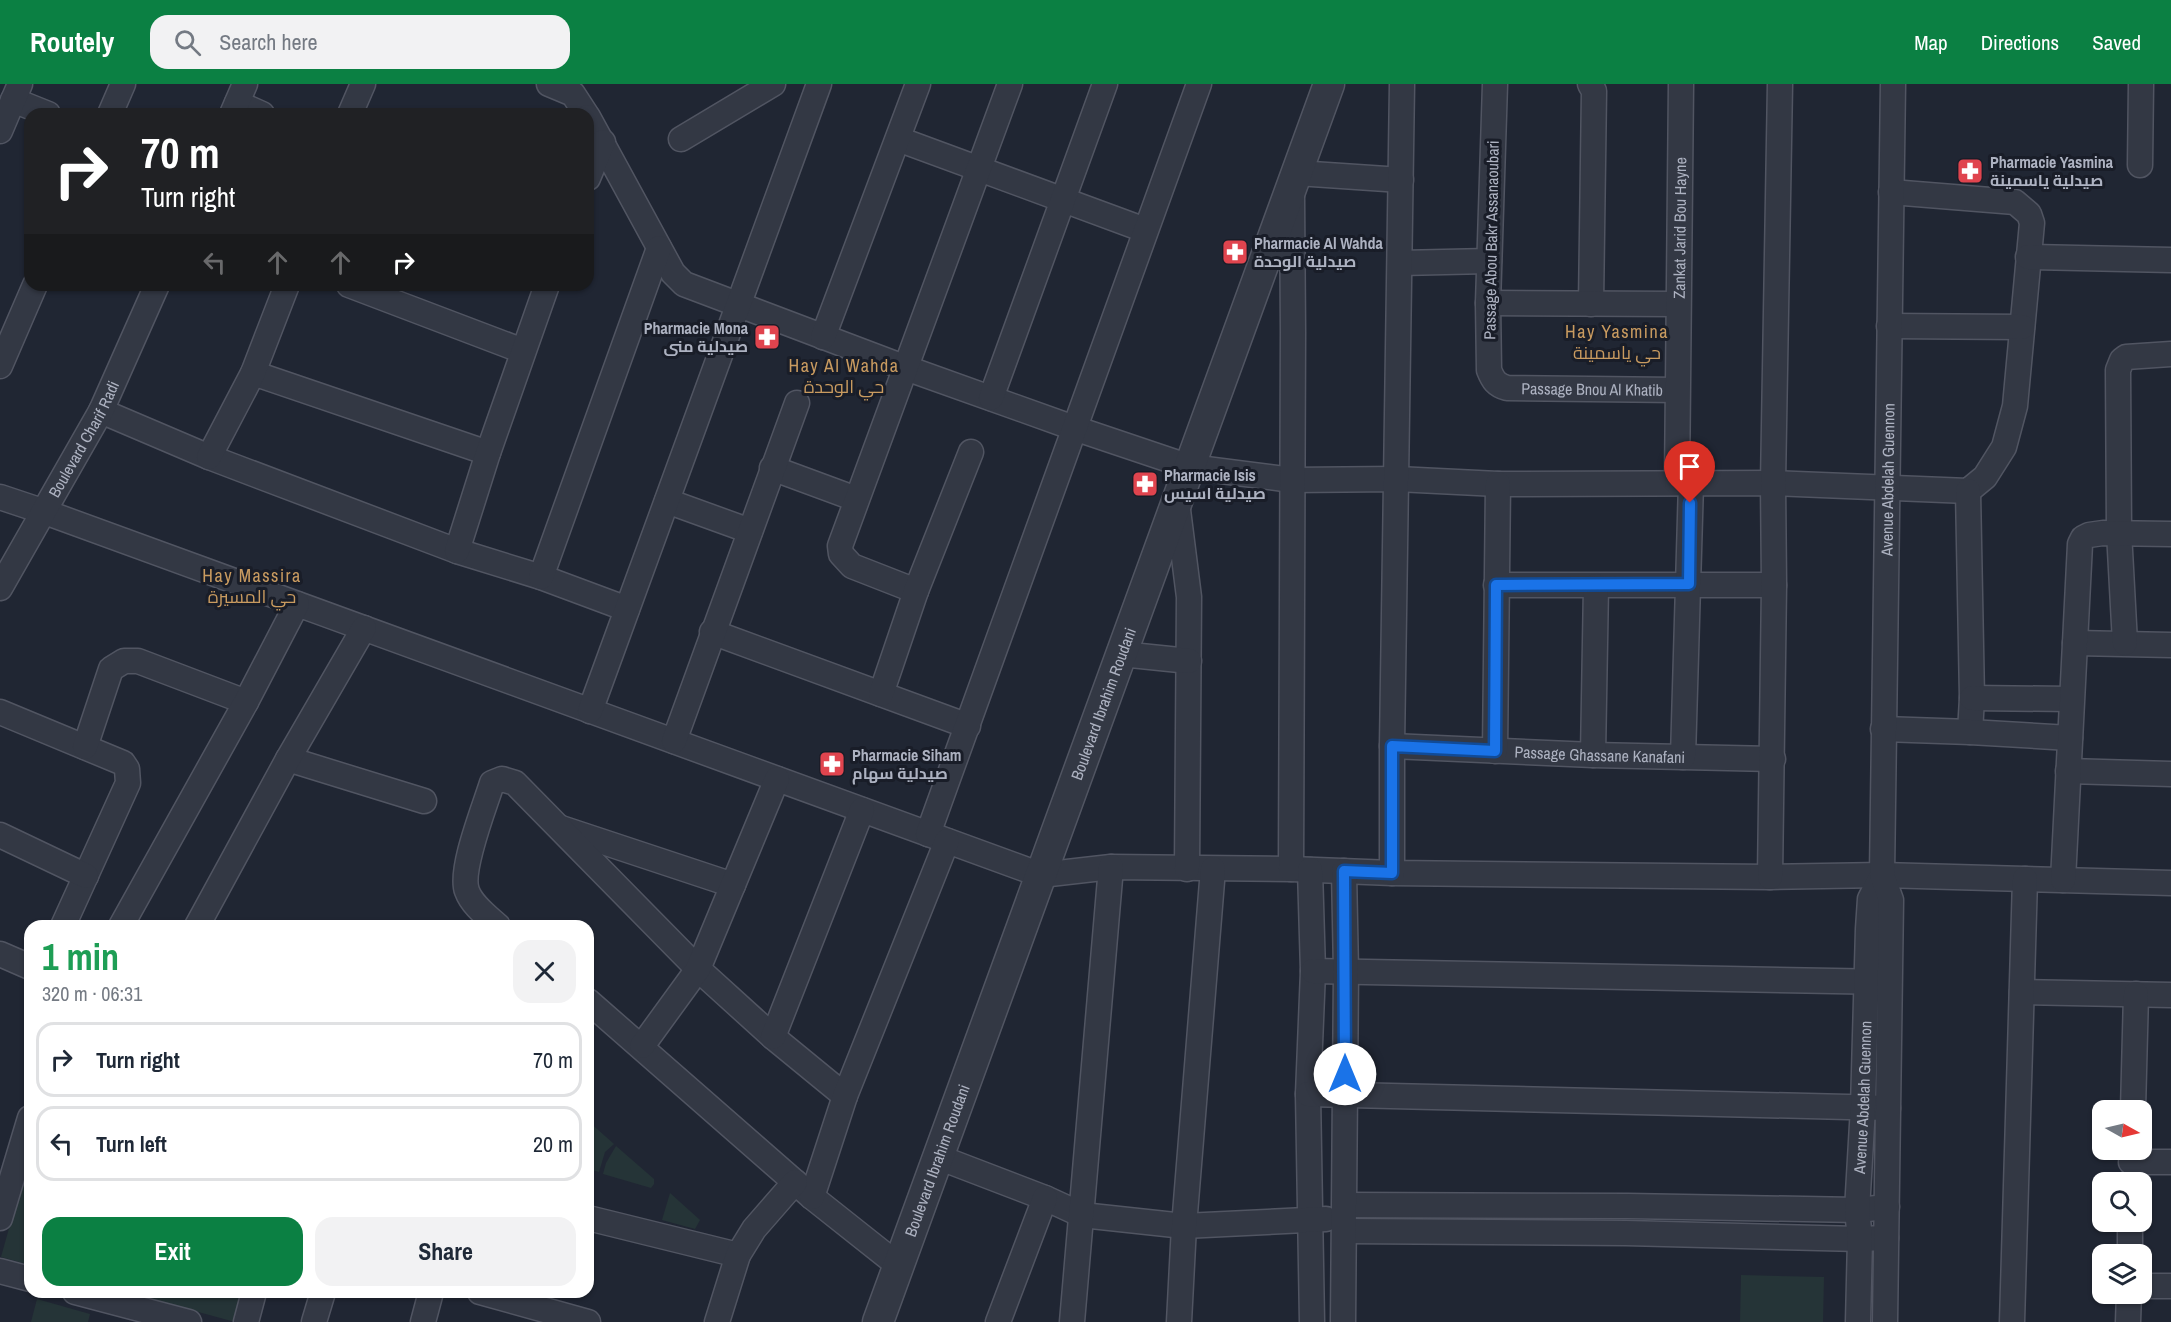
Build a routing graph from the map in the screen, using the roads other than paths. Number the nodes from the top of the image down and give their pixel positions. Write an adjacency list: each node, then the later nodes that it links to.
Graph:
1 (123, 84): 22 (street)
2 (363, 84): 24 (street)
3 (549, 84): 18 (street)
4 (773, 84): 28 (street)
5 (819, 84): 52 (street)
6 (918, 84): 29 (street)
7 (1010, 84): 33 (street)
8 (1105, 84): 37 (street)
9 (1199, 84): 38 (street)
10 (1329, 84): 34 (street, Boulevard Ibrahim Roudani)
11 (1402, 84): 35 (street)
12 (1495, 84): 42 (street, Passage Abou Bakr Assanaoubari)
13 (1590, 84): 50 (street)
14 (1681, 84): 51 (street, Zankat Jarid Bou Hayne)
15 (1780, 84): 75 (street)
16 (1893, 84): 36 (street, Avenue Abdelah Guennon)
17 (2141, 84): 32 (street)
18 (580, 89): 25 (street)
19 (16, 92): 21 (street); 27 (street)
20 (238, 100): 23 (street)
21 (39, 108)
22 (113, 108)
23 (252, 108)
24 (353, 108)
25 (585, 108)
26 (594, 127): 30 (street)
27 (0, 131)
28 (681, 139)
29 (898, 139): 33 (street); 55 (street)
30 (603, 142): 31 (street); 39 (street)
31 (594, 164)
32 (2140, 165)
33 (979, 169): 37 (street); 59 (street)
34 (1294, 180): 35 (street); 70 (street, Boulevard Ibrahim Roudani); 73 (street)
35 (1401, 180): 43 (street)
36 (1891, 192): 40 (street); 53 (street, Avenue Abdelah Guennon)
37 (1063, 199): 38 (street); 63 (street)
38 (1145, 230): 66 (street)
39 (659, 248): 52 (street); 88 (street)
40 (2028, 257): 41 (street); 54 (street)
41 (2171, 260)
42 (1489, 261): 43 (street); 49 (street, Passage Abou Bakr Assanaoubari)
43 (1400, 263): 72 (street)
44 (33, 291): 58 (street)
45 (154, 291): 65 (street, Boulevard Charif Radi)
46 (285, 291): 60 (street)
47 (365, 291): 56 (street)
48 (545, 291): 56 (street)
49 (1488, 303): 50 (street); 61 (street, Passage Abou Bakr Assanaoubari)
50 (1591, 303): 51 (street)
51 (1678, 303): 62 (street, Zankat Jarid Bou Hayne)
52 (737, 305): 55 (street); 81 (street)
53 (1889, 326): 54 (street); 77 (street, Avenue Abdelah Guennon)
54 (2022, 327): 78 (street)
55 (823, 337): 59 (street)
56 (523, 351): 68 (street)
57 (2171, 354): 85 (street)
58 (0, 366)
59 (906, 368): 63 (street); 80 (street)
60 (253, 373): 68 (street); 69 (street)
61 (1507, 388): 62 (street, Passage Bnou Al Khatib)
62 (1677, 390): 74 (street, Zankat Jarid Bou Hayne)
63 (991, 399): 66 (street)
64 (797, 403): 71 (street)
65 (101, 411): 69 (street); 83 (street, Boulevard Charif Radi)
66 (1074, 428): 70 (street); 110 (street)
67 (970, 452): 94 (street)
68 (488, 453): 87 (street)
69 (209, 457): 87 (street)
70 (1190, 467): 73 (street); 82 (street, Boulevard Ibrahim Roudani)
71 (772, 468): 80 (street); 84 (street)
72 (1396, 479): 73 (street); 76 (street); 115 (street)
73 (1292, 480): 133 (street)
74 (1684, 483): 75 (street); 76 (street); 89 (street, Zankat Jarid Bou Hayne)
75 (1773, 483): 77 (street); 91 (street)
76 (1498, 484): 90 (street)
77 (1887, 487): 78 (street); 111 (street, Avenue Abdelah Guennon)
78 (1968, 490): 105 (street)
79 (0, 497): 83 (street)
80 (856, 499): 94 (street)
81 (667, 501): 84 (street); 96 (street)
82 (1177, 502): 102 (street, Boulevard Ibrahim Roudani); 103 (street)
83 (45, 512): 93 (street, Boulevard Charif Radi); 95 (street)
84 (750, 531): 98 (street)
85 (2119, 532): 86 (street); 99 (street); 100 (street)
86 (2171, 534)
87 (457, 551): 88 (street)
88 (541, 577): 96 (street)
89 (1689, 584): 91 (street); 92 (street); 119 (street, Zankat Jarid Bou Hayne)
90 (1496, 585): 92 (street); 117 (street)
91 (1774, 585): 121 (street)
92 (1596, 586): 118 (street)
93 (0, 588)
94 (916, 591): 104 (street)
95 (297, 604): 97 (street); 107 (street)
96 (627, 609): 108 (street)
97 (364, 628): 108 (street); 120 (street)
98 (712, 632): 104 (street); 114 (street)
99 (2125, 643): 100 (street); 101 (street)
100 (2075, 644): 106 (street)
101 (2171, 645)
102 (1121, 654): 103 (street); 136 (street, Boulevard Ibrahim Roudani)
103 (1189, 661): 131 (street)
104 (881, 694): 110 (street)
105 (1972, 699): 106 (street); 112 (street)
106 (2072, 699): 113 (street)
107 (246, 702): 116 (street); 145 (street)
108 (590, 711): 114 (street)
109 (0, 712): 116 (street)
110 (968, 726): 129 (street)
111 (1883, 729): 112 (street); 137 (street, Avenue Abdelah Guennon)
112 (1970, 732): 113 (street)
113 (2070, 738): 122 (street)
114 (674, 741): 124 (street)
115 (1392, 746): 117 (street, Passage Ghassane Kanafani); 135 (street)
116 (85, 747): 138 (street)
117 (1495, 751): 118 (street, Passage Ghassane Kanafani)
118 (1593, 755): 119 (street, Passage Ghassane Kanafani)
119 (1683, 757): 121 (street, Passage Ghassane Kanafani)
120 (288, 759): 125 (street); 146 (street)
121 (1773, 759): 139 (street)
122 (2068, 771): 123 (street); 141 (street)
123 (2171, 774)
124 (777, 779): 126 (street); 143 (street)
125 (424, 801)
126 (862, 810): 129 (street); 158 (street)
127 (558, 827): 143 (street); 147 (street); 150 (street)
128 (0, 835): 138 (street)
129 (938, 838): 136 (street); 162 (street)
130 (1111, 867): 131 (street); 136 (street); 174 (street)
131 (1187, 869): 132 (street)
132 (1213, 869): 133 (street); 179 (street)
133 (1300, 870): 134 (street); 151 (street)
134 (1344, 871): 135 (street); 152 (street)
135 (1392, 873): 139 (street)
136 (1041, 875): 167 (street, Boulevard Ibrahim Roudani)
137 (1882, 875): 139 (street); 140 (street); 153 (street, Avenue Abdelah Guennon)
138 (86, 876): 144 (street)
139 (1770, 877)
140 (2025, 879): 141 (street); 154 (street)
141 (2062, 880): 142 (street)
142 (2171, 883)
143 (733, 885): 150 (street)
144 (66, 920)
145 (124, 920)
146 (200, 920)
147 (492, 920)
148 (0, 954): 149 (street)
149 (24, 964)
150 (698, 969): 158 (street); 159 (street)
151 (1313, 971): 152 (street); 161 (street)
152 (1346, 972): 153 (street); 160 (street)
153 (1878, 983): 164 (street, Avenue Abdelah Guennon); 165 (street, Avenue Abdelah Guennon)
154 (2022, 992): 155 (street); 208 (street)
155 (2136, 994): 156 (street); 163 (street)
156 (2171, 995)
157 (594, 1006): 159 (street)
158 (773, 1037): 162 (street)
159 (642, 1046): 170 (street)
160 (1345, 1094): 161 (street); 164 (street); 176 (street)
161 (1308, 1095): 178 (street)
162 (844, 1096): 170 (street)
163 (2133, 1100)
164 (1863, 1107): 165 (street); 173 (street, Avenue Abdelah Guennon)
165 (1888, 1108): 172 (street, Avenue Abdelah Guennon)
166 (24, 1138): 175 (street)
167 (938, 1157): 171 (street); 183 (street, Boulevard Ibrahim Roudani)
168 (2171, 1162): 169 (street)
169 (2131, 1164)
170 (804, 1189): 182 (street); 183 (street)
171 (1045, 1198): 174 (street); 201 (street)
172 (1887, 1207): 173 (street); 180 (street, Avenue Abdelah Guennon)
173 (1857, 1210): 176 (street); 181 (street, Avenue Abdelah Guennon)
174 (1082, 1215): 179 (street); 202 (street)
175 (0, 1218)
176 (1345, 1218): 178 (street); 181 (street); 205 (street)
177 (594, 1219): 182 (street)
178 (1312, 1219): 179 (street); 204 (street)
179 (1184, 1226): 203 (street)
180 (1886, 1238): 181 (street); 207 (street, Avenue Abdelah Guennon)
181 (1860, 1239): 206 (street, Avenue Abdelah Guennon)
182 (738, 1255): 199 (street)
183 (899, 1266): 200 (street, Boulevard Ibrahim Roudani)
184 (0, 1271): 185 (street)
185 (24, 1277)
186 (2152, 1286): 187 (street)
187 (2171, 1286)
188 (98, 1298): 194 (street)
189 (252, 1298): 195 (street)
190 (320, 1298): 196 (street)
191 (429, 1298): 197 (street)
192 (502, 1298): 198 (street)
193 (2129, 1304): 209 (street)
194 (189, 1322)
195 (246, 1322)
196 (314, 1322)
197 (423, 1322)
198 (588, 1322)
199 (717, 1322)
200 (878, 1322)
201 (998, 1322)
202 (1072, 1322)
203 (1179, 1322)
204 (1312, 1322)
205 (1343, 1322)
206 (1858, 1322)
207 (1885, 1322)
208 (2012, 1322)
209 (2128, 1322)

